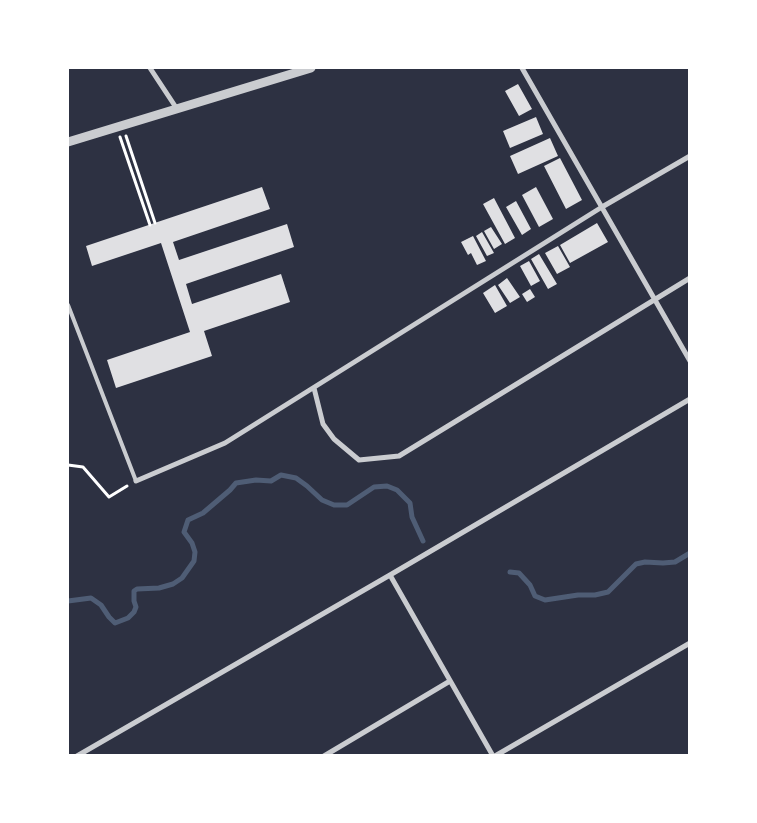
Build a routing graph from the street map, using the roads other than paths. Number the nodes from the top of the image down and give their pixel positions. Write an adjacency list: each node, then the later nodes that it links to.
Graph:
1 (150, 68): 4 (street)
2 (311, 68): 4 (street)
3 (522, 68): 7 (street)
4 (177, 108): 5 (street)
5 (68, 142)
6 (690, 156): 7 (street)
7 (602, 207): 9 (street); 12 (street)
8 (690, 278): 9 (street)
9 (654, 299): 11 (street); 12 (street)
10 (68, 305): 14 (lane)
11 (690, 361)
12 (314, 388): 14 (street)
13 (690, 399): 15 (street)
14 (136, 480)
15 (390, 575): 17 (street); 18 (street)
16 (690, 643): 20 (street)
17 (450, 681): 19 (street); 20 (street)
18 (77, 756)
19 (324, 756)
20 (494, 756)

